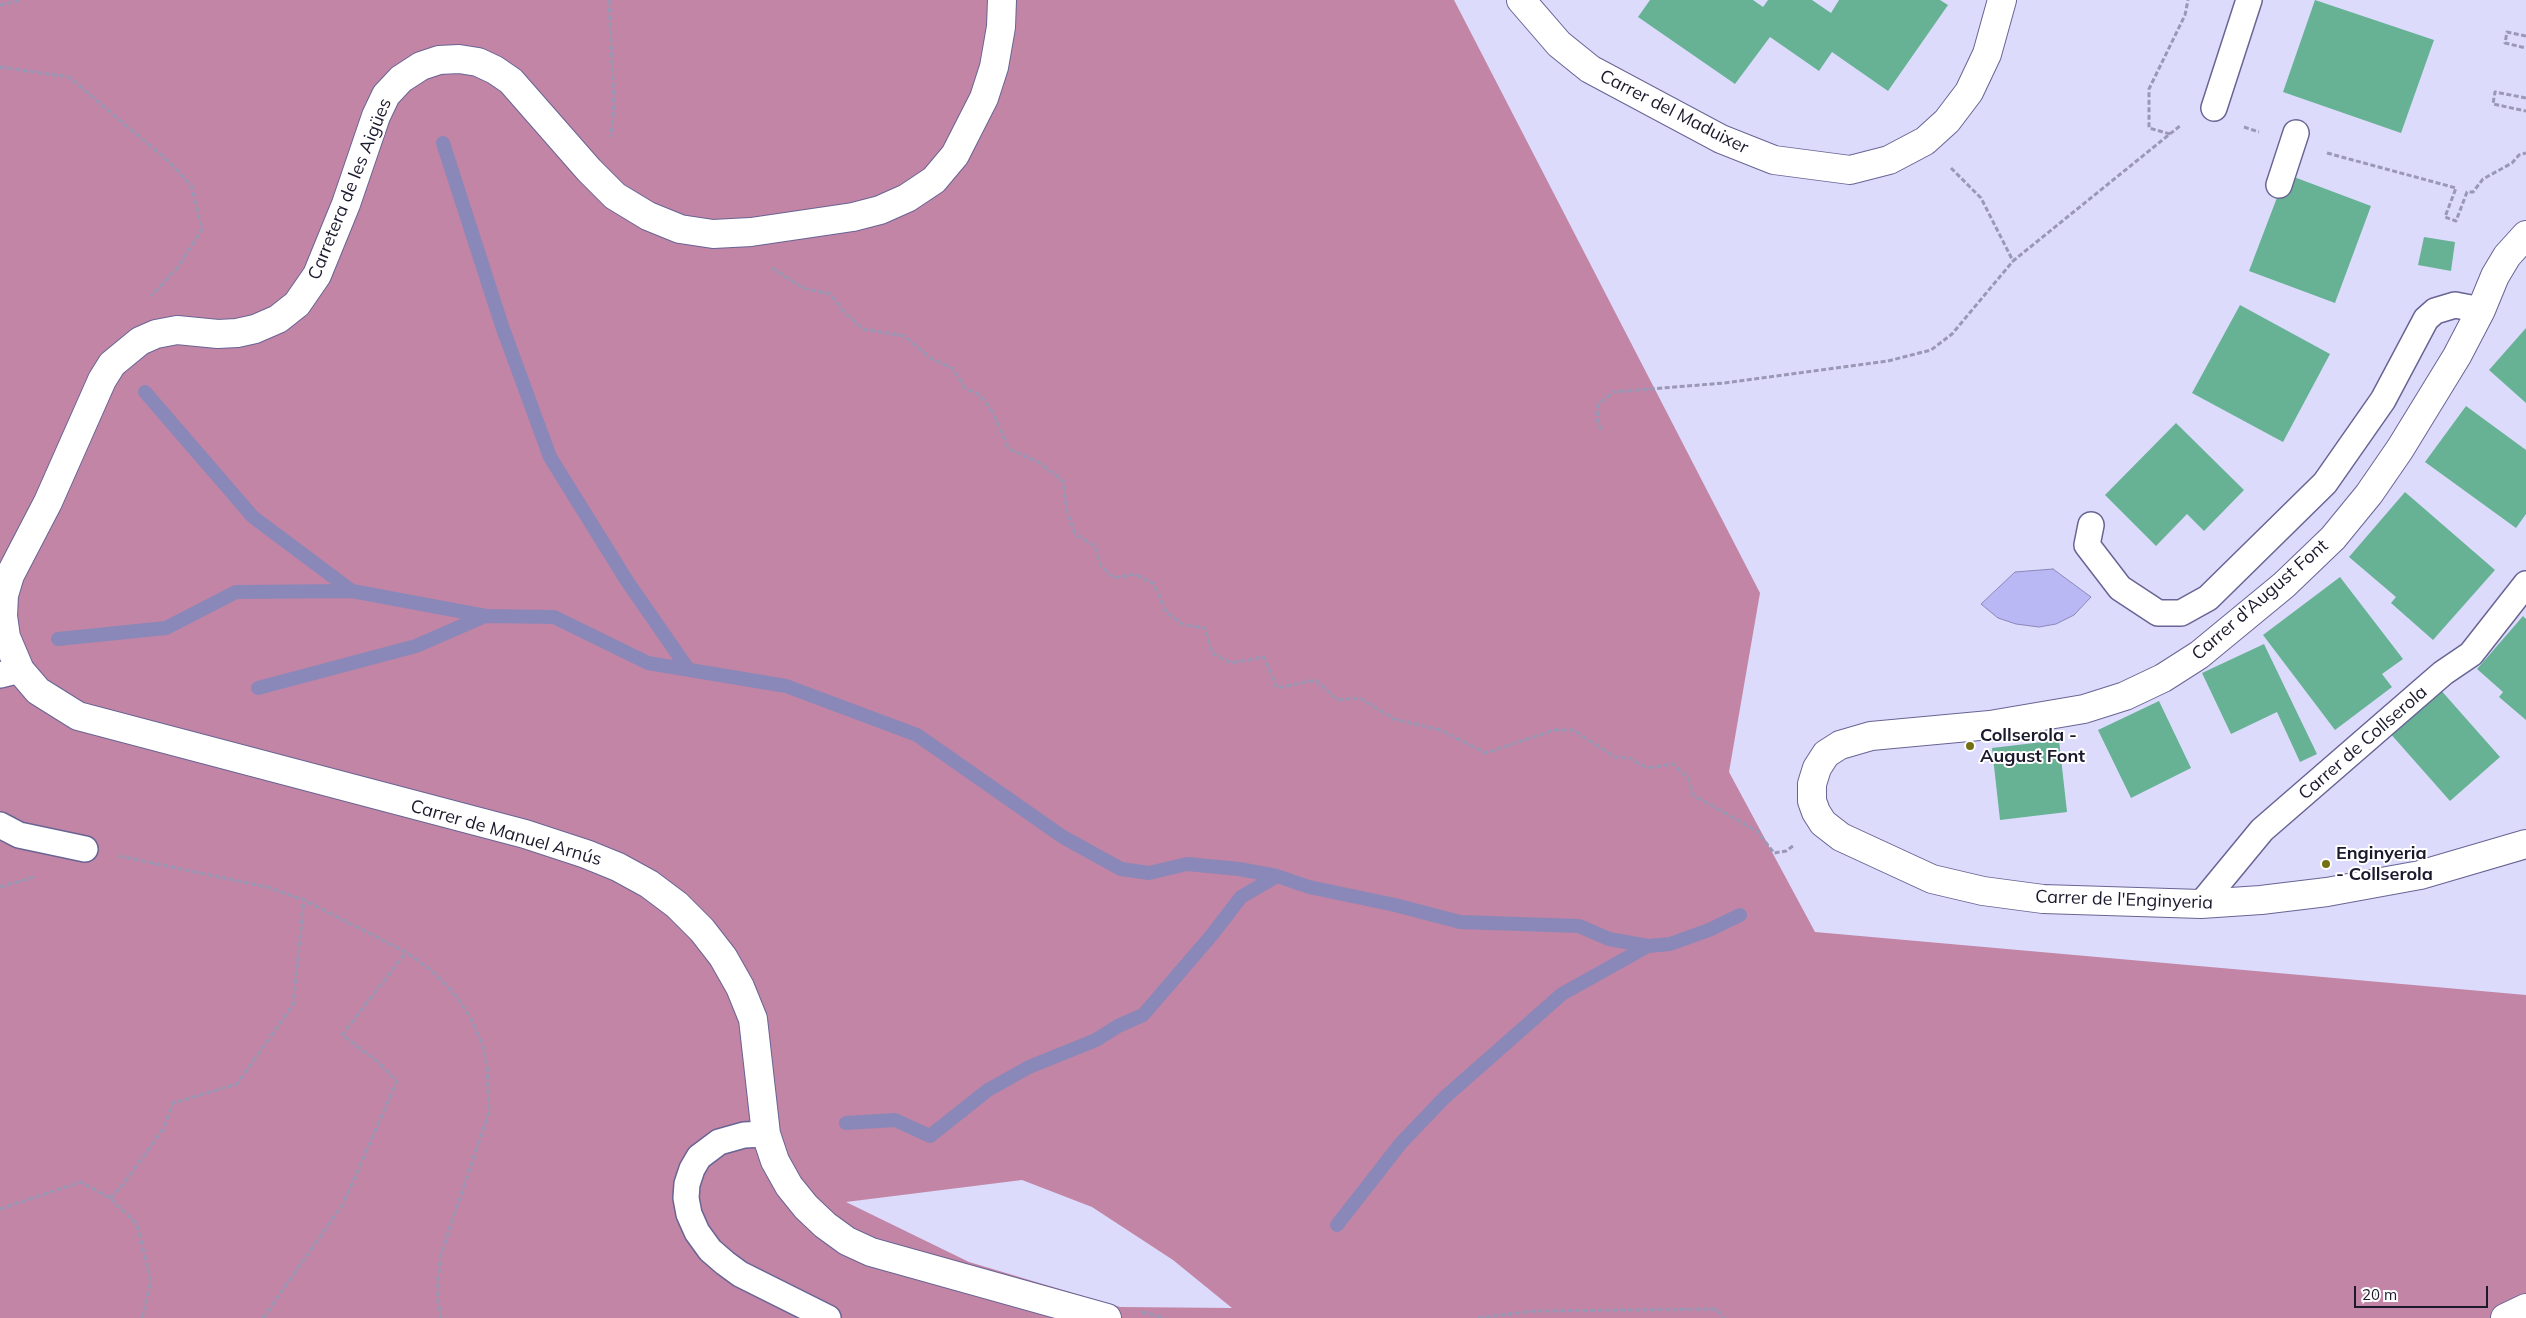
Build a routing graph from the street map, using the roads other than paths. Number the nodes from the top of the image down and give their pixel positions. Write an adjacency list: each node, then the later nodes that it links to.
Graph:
1 (1002, 0): 10 (street, Carretera de les Aigües)
2 (1521, 0): 3 (street, Carrer del Maduixer)
3 (2002, 0)
4 (2249, 0): 5 (lane)
5 (2214, 108)
6 (2296, 133): 7 (lane)
7 (2279, 185)
8 (2526, 235): 9 (street, Carrer d'August Font)
9 (2481, 310): 11 (lane); 14 (street, Carrer d'August Font)
10 (48, 502): 13 (street, Carrer de Manuel Arnús)
11 (2091, 525)
12 (2526, 584): 18 (lane, Carrer de Collserola)
13 (10, 672): 19 (street, Carrer de Manuel Arnús)
14 (1840, 745): 18 (street, Carrer de l'Enginyeria)
15 (0, 825): 17 (lane)
16 (2526, 844): 18 (street, Carrer de l'Enginyeria)
17 (85, 849)
18 (2201, 904)
19 (766, 1134): 21 (lane); 22 (street, Carrer de Manuel Arnús)
20 (2526, 1308): 23 (street)
21 (828, 1318)
22 (1107, 1318)
23 (2505, 1318)

